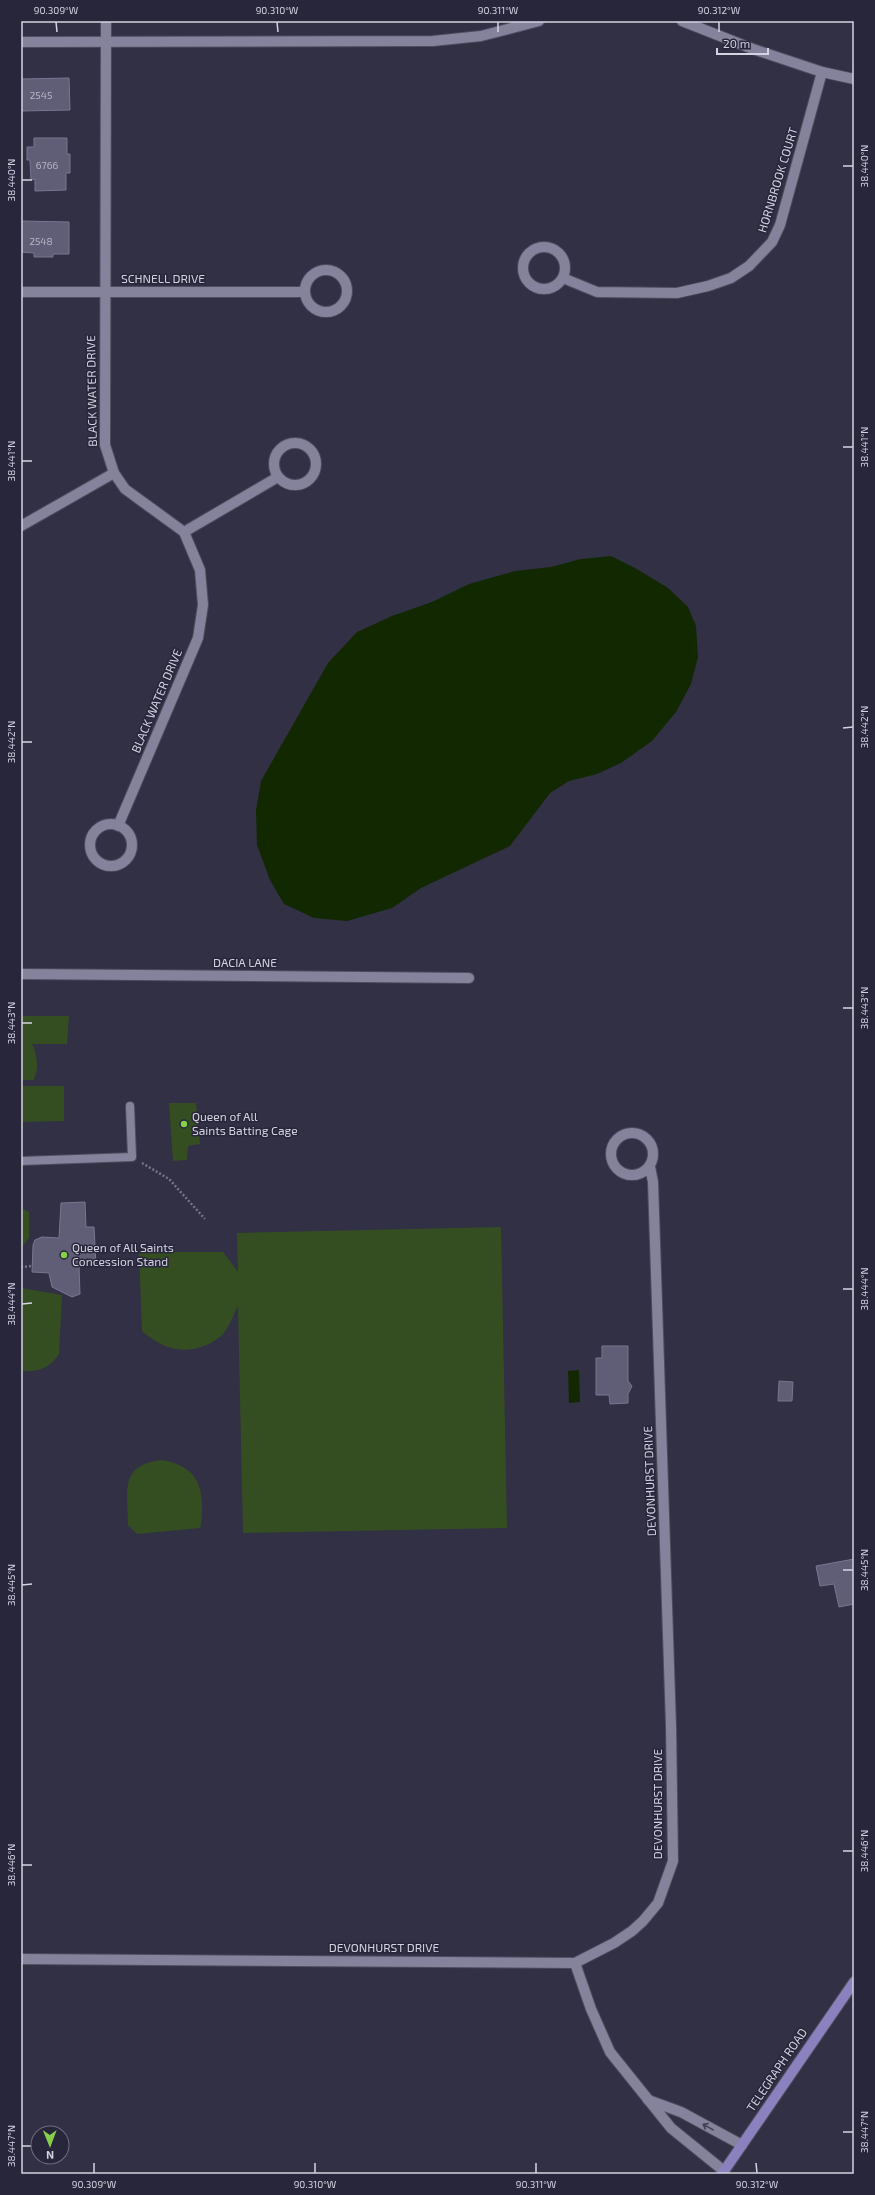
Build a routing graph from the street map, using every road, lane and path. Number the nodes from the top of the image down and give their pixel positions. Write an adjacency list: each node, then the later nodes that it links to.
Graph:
1 (106, 21): 5 (street, BLACK WATER DRIVE)
2 (539, 21): 5 (street)
3 (682, 21): 6 (street)
4 (21, 42): 5 (street)
5 (106, 43): 10 (street, BLACK WATER DRIVE)
6 (822, 72): 7 (street); 8 (street, HORNBROOK COURT)
7 (854, 79)
8 (563, 278): 8 (street)
9 (21, 292): 10 (street, SCHNELL DRIVE)
10 (104, 292): 11 (street, SCHNELL DRIVE); 12 (street, BLACK WATER DRIVE)
11 (305, 292): 11 (street)
12 (114, 473): 14 (street); 15 (street, BLACK WATER DRIVE)
13 (278, 477): 13 (street); 15 (street)
14 (21, 526)
15 (184, 532): 16 (street, BLACK WATER DRIVE)
16 (118, 826): 16 (street)
17 (21, 974): 18 (street, DACIA LANE)
18 (469, 978)
19 (130, 1106): 20 (lane)
20 (21, 1161)
21 (141, 1162): 23 (path)
22 (650, 1167): 22 (street, DEVONHURST DRIVE); 27 (street, DEVONHURST DRIVE)
23 (205, 1219)
24 (32, 1266): 25 (path)
25 (21, 1267)
26 (21, 1959): 27 (street, DEVONHURST DRIVE)
27 (575, 1963): 29 (street)
28 (854, 1982): 30 (main road, TELEGRAPH ROAD)
29 (646, 2099): 30 (street, one-way to 29); 31 (street)
30 (742, 2145): 31 (main road, TELEGRAPH ROAD)
31 (723, 2172)

